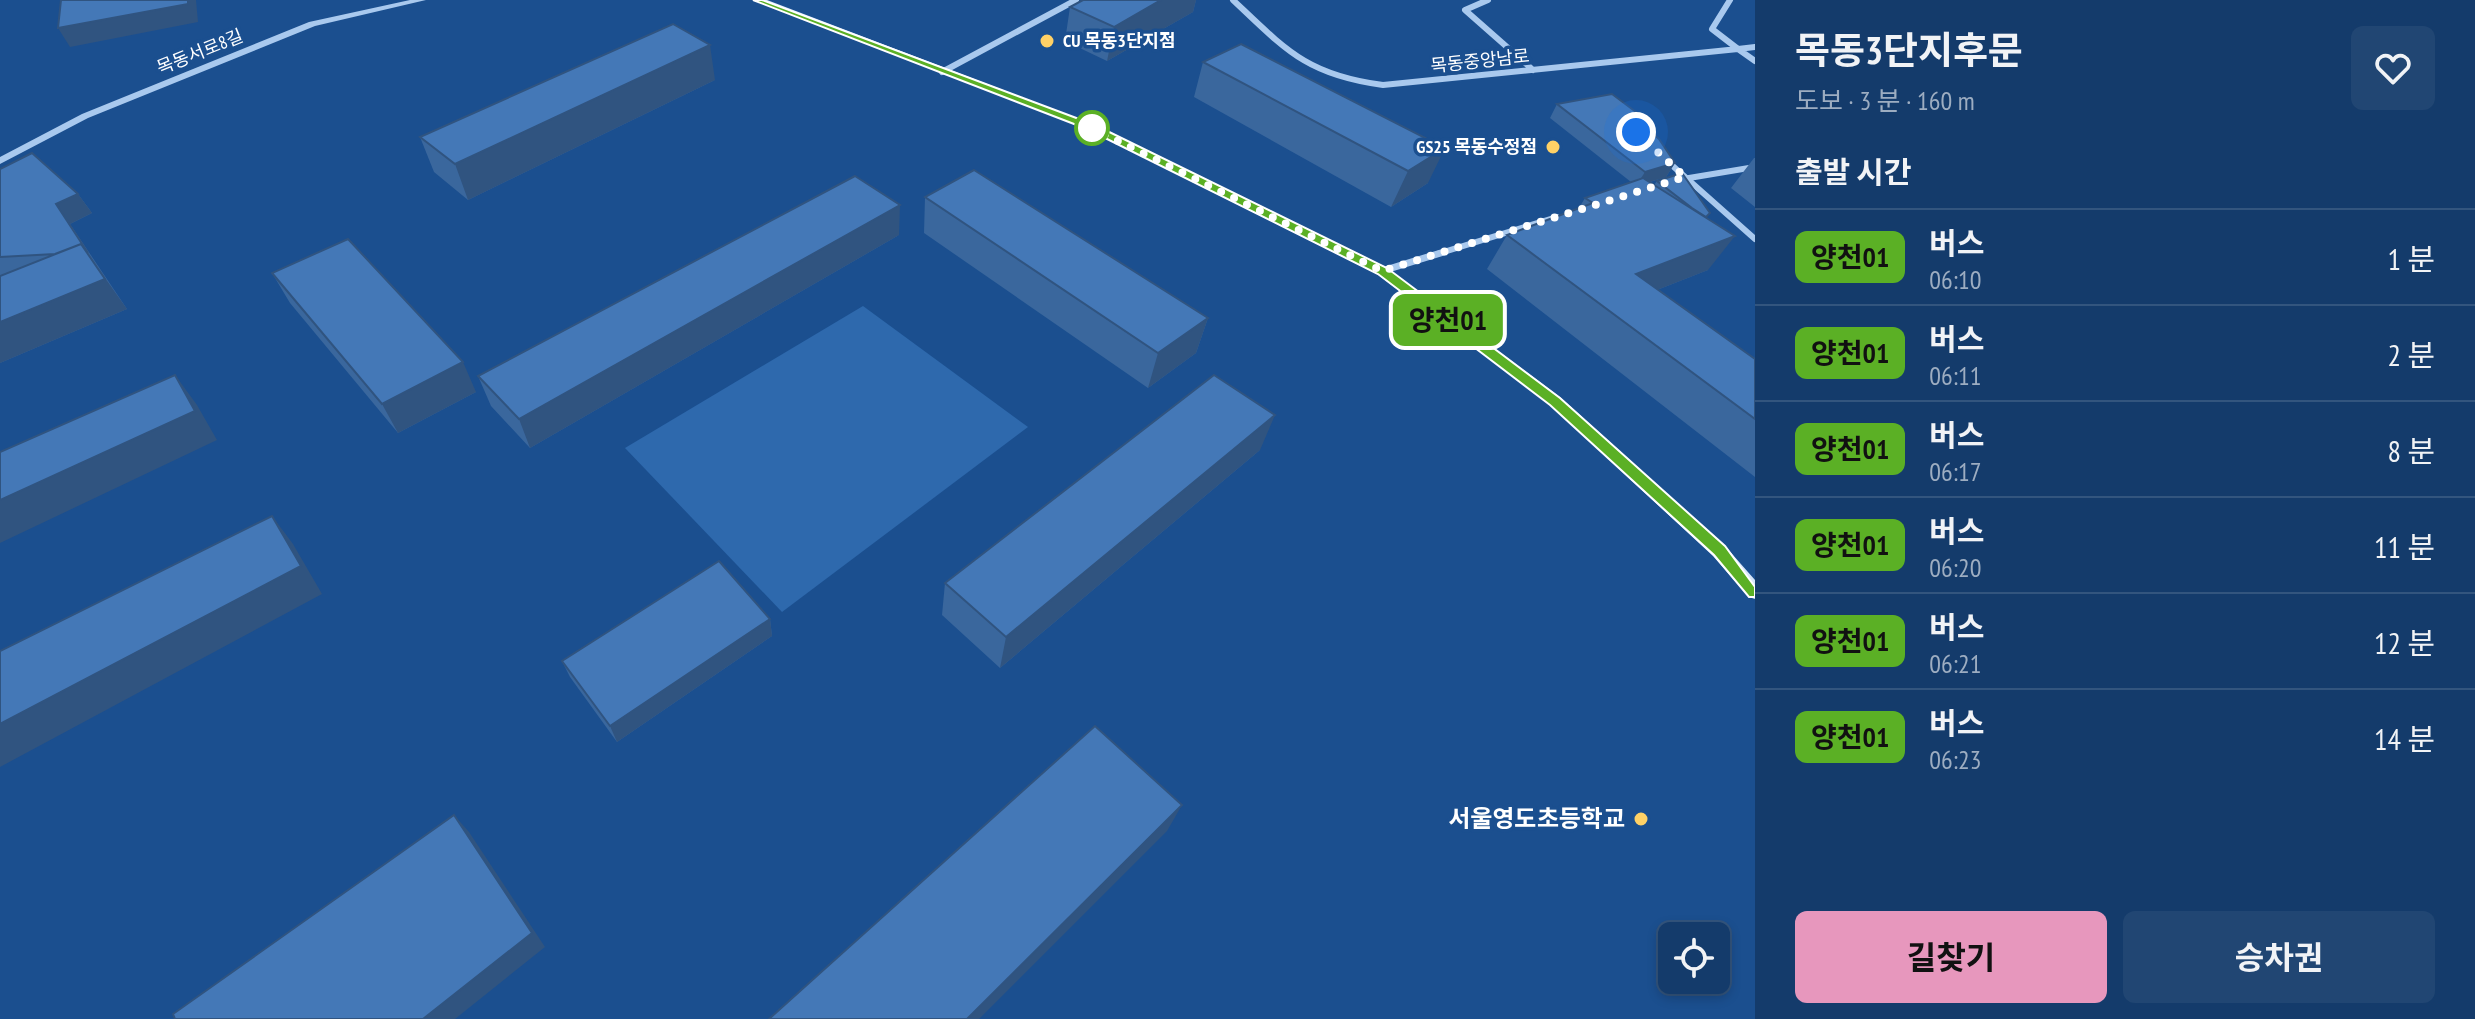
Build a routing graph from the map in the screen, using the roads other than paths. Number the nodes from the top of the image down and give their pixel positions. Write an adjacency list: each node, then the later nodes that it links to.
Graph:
1 (422, 0): 13 (street, 목동서로8길)
2 (758, 0): 11 (main road)
3 (1076, 0): 11 (street)
4 (1233, 0): 10 (street, 목동중앙남로)
5 (1488, 0): 10 (street)
6 (1730, 0): 8 (street)
7 (1755, 47): 8 (street, 목동중앙남로)
8 (1738, 49): 9 (street); 10 (street, 목동중앙남로)
9 (1755, 61)
10 (1534, 70)
11 (942, 72): 19 (main road)
12 (1656, 150): 15 (street)
13 (0, 161)
14 (1755, 167): 15 (street)
15 (1685, 177): 16 (street); 18 (street)
16 (1670, 182)
17 (1566, 214): 19 (street)
18 (1755, 239)
19 (1382, 271): 20 (main road)
20 (1755, 592)

